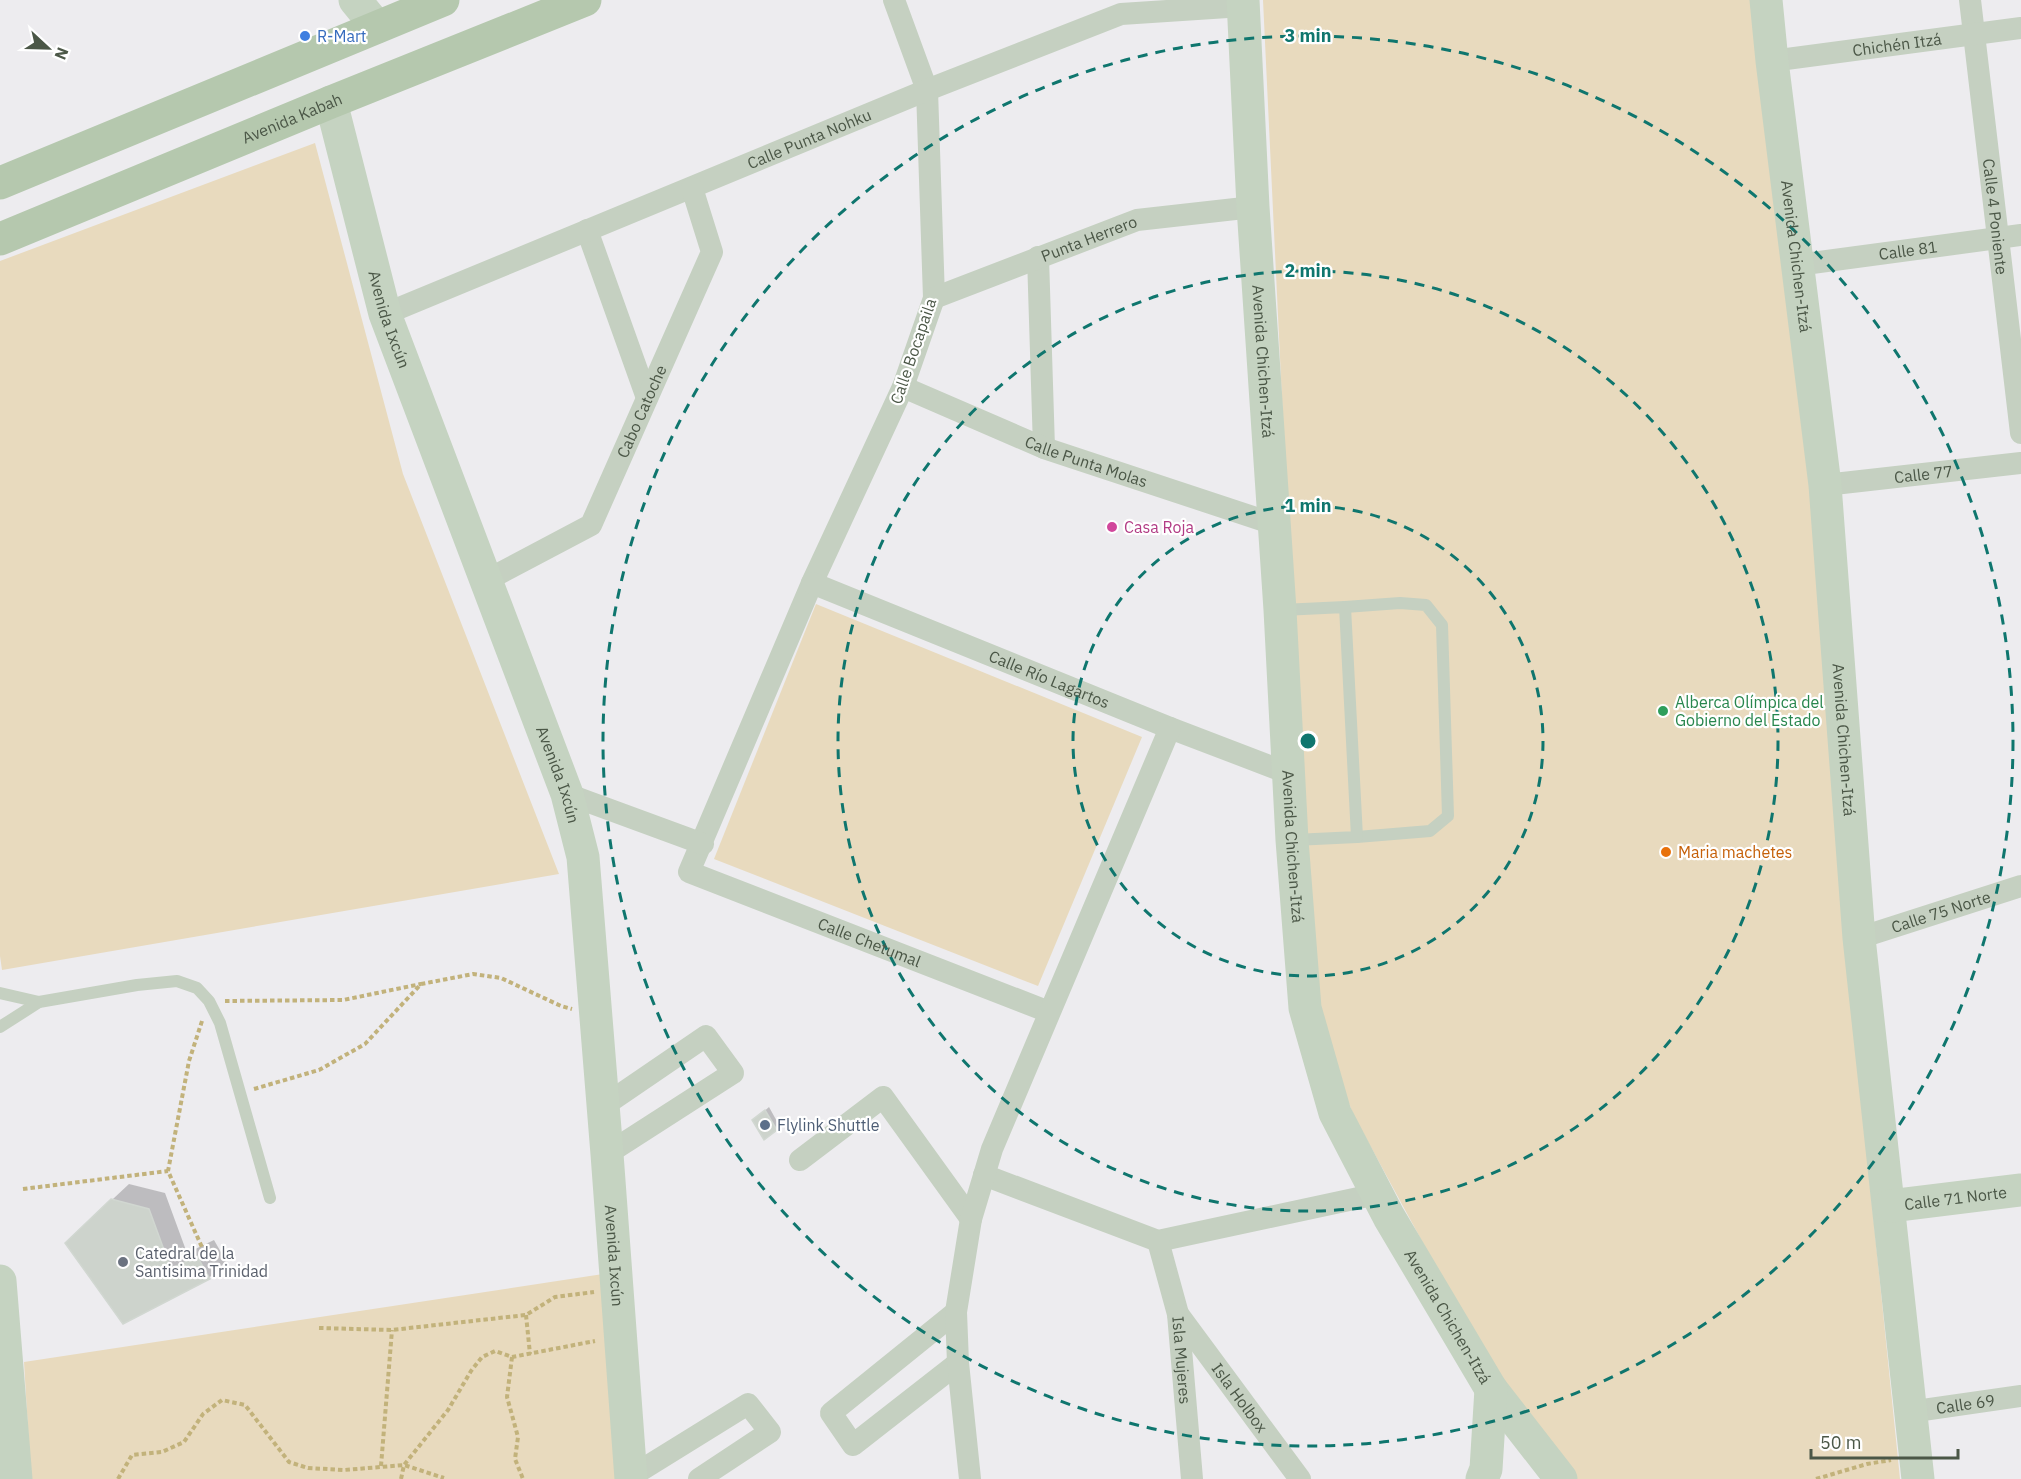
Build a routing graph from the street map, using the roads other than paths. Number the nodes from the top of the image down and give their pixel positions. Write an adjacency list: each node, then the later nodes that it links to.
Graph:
1 (356, 0): 8 (main road)
2 (585, 0): 13 (main road, Avenida Kabah)
3 (894, 0): 12 (street, Calle Bocapaila)
4 (1766, 0): 11 (main road, Avenida Chichen-Itzá)
5 (1970, 0): 10 (street, Calle 4 Poniente)
6 (426, 3): 8 (main road)
7 (1243, 3): 12 (street, Calle Punta Nohku); 16 (main road, Avenida Chichen-Itzá)
8 (377, 27): 14 (main road)
9 (2021, 28): 10 (street, Chichén Itzá)
10 (1974, 34): 11 (street, Chichén Itzá); 19 (street, Calle 4 Poniente)
11 (1772, 61): 22 (main road, Avenida Chichen-Itzá)
12 (927, 90): 15 (street, Calle Punta Nohku); 23 (street, Calle Bocapaila)
13 (331, 102): 20 (main road, Avenida Kabah); 24 (main road, Avenida Ixcún)
14 (0, 183)
15 (692, 188): 17 (street, Calle Punta Nohku); 26 (street, Cabo Catoche)
16 (1253, 207): 21 (street, Punta Herrero); 31 (main road, Avenida Chichen-Itzá)
17 (587, 231): 24 (street, Calle Punta Nohku); 26 (street)
18 (2021, 235): 19 (street, Calle 81)
19 (1998, 238): 22 (street, Calle 81); 27 (street, Calle 4 Poniente)
20 (0, 239)
21 (1038, 257): 23 (street, Punta Herrero); 28 (street)
22 (1797, 265): 30 (main road, Avenida Chichen-Itzá)
23 (934, 298): 25 (street, Calle Bocapaila)
24 (385, 314): 32 (main road, Avenida Ixcún)
25 (903, 387): 28 (street, Calle Punta Molas); 33 (street, Calle Bocapaila)
26 (647, 398): 32 (street, Cabo Catoche)
27 (2021, 434)
28 (1044, 448): 31 (street, Calle Punta Molas)
29 (2021, 463): 30 (street, Calle 77)
30 (1825, 485): 44 (main road, Avenida Chichen-Itzá)
31 (1274, 524): 35 (main road, Avenida Chichen-Itzá)
32 (487, 580): 38 (main road, Avenida Ixcún)
33 (812, 583): 36 (street, Calle Río Lagartos); 41 (street, Calle Bocapaila)
34 (1345, 606): 35 (lane); 39 (lane); 39 (lane)
35 (1281, 610): 37 (main road, Avenida Chichen-Itzá)
36 (1170, 728): 37 (street, Calle Río Lagartos); 47 (street)
37 (1288, 773): 40 (main road, Avenida Chichen-Itzá)
38 (567, 794): 41 (street); 49 (main road, Avenida Ixcún)
39 (1357, 837): 40 (lane)
40 (1292, 840): 54 (main road, Avenida Chichen-Itzá)
41 (703, 844): 42 (street, Calle Bocapaila)
42 (689, 872): 47 (street, Calle Chetumal)
43 (2021, 886): 44 (street, Calle 75 Norte)
44 (1859, 938): 56 (main road, Avenida Chichen-Itzá)
45 (0, 993): 46 (lane)
46 (39, 1002): 48 (lane); 55 (lane)
47 (1049, 1012): 52 (street)
48 (0, 1027)
49 (602, 1107): 50 (main road, Avenida Ixcún); 50 (street)
50 (607, 1154): 67 (main road, Avenida Ixcún)
51 (800, 1160): 57 (street)
52 (984, 1175): 57 (street); 58 (street)
53 (2021, 1190): 56 (main road, Calle 71 Norte)
54 (1377, 1194): 58 (street); 63 (main road, Avenida Chichen-Itzá)
55 (270, 1198)
56 (1890, 1206): 65 (main road, Avenida Chichen-Itzá)
57 (971, 1219): 60 (street)
58 (1158, 1241): 61 (street, Isla Mujeres)
59 (0, 1281): 68 (main road)
60 (956, 1312): 62 (street); 62 (street)
61 (1178, 1314): 71 (street, Isla Mujeres); 72 (street, Isla Holbox)
62 (958, 1364): 70 (street)
63 (1491, 1389): 73 (main road); 74 (main road, Avenida Chichen-Itzá)
64 (2021, 1396): 65 (street, Calle 69)
65 (1909, 1412): 66 (main road, Avenida Chichen-Itzá)
66 (1916, 1467)
67 (631, 1478): 69 (street)
68 (16, 1479)
69 (699, 1479)
70 (970, 1479)
71 (1192, 1479)
72 (1300, 1479)
73 (1482, 1479)
74 (1561, 1479)

